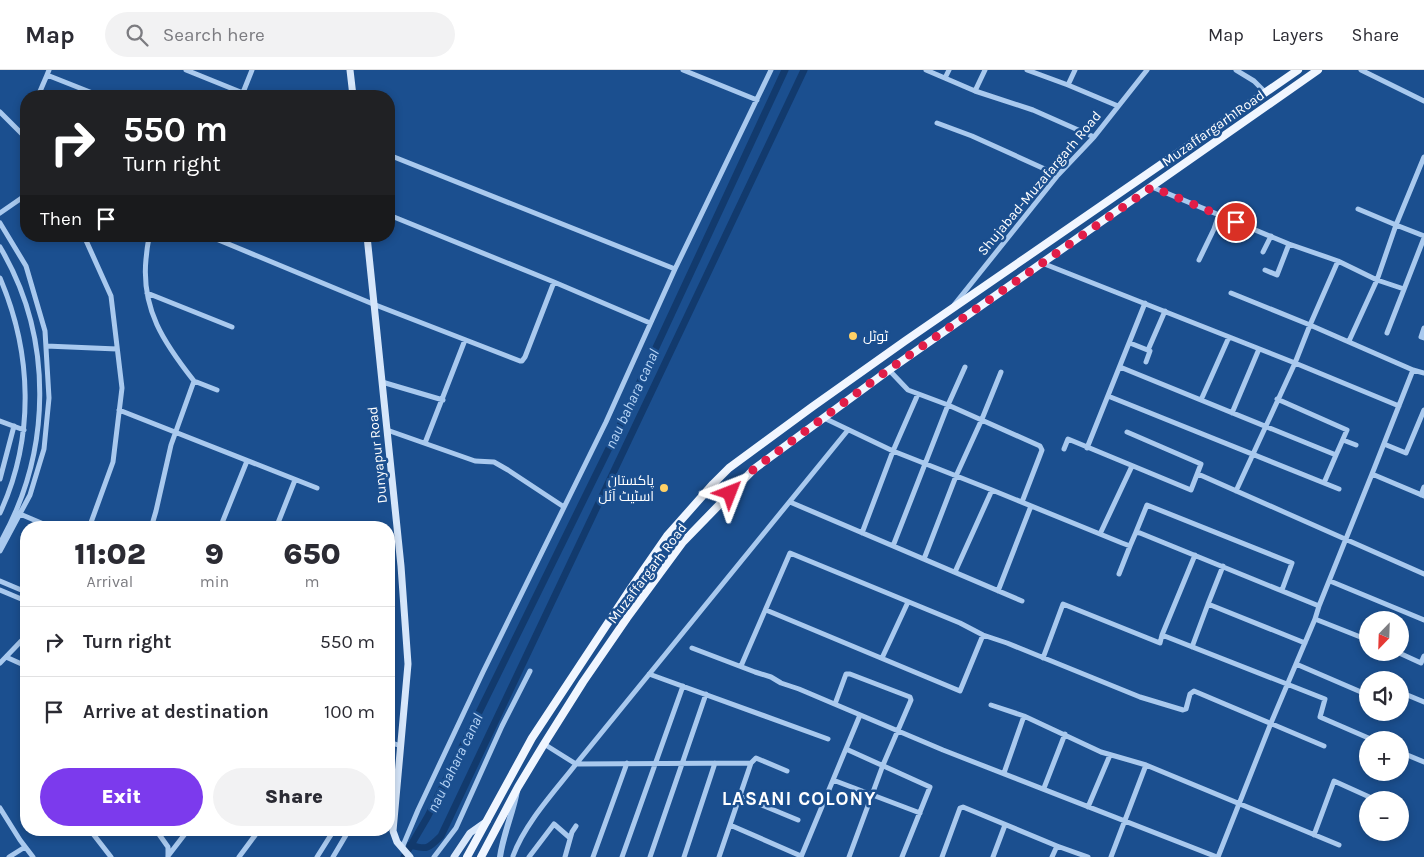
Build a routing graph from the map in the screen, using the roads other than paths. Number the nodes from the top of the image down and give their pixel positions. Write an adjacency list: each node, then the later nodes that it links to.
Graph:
1 (186, 70): 21 (street)
2 (252, 70): 22 (street)
3 (350, 70): 23 (main road)
4 (683, 70): 26 (street)
5 (770, 70): 26 (street)
6 (926, 70): 17 (street)
7 (948, 70): 17 (street)
8 (984, 70): 24 (street)
9 (1027, 70): 18 (street)
10 (1075, 70): 18 (street)
11 (1147, 70): 28 (street, Shujabad-Muzafargarh Road)
12 (1236, 70): 25 (street)
13 (1298, 70): 25 (main road, Muzaffargarh Road)
14 (1318, 70): 36 (main road, Muzaffargarh Road)
15 (1361, 70): 27 (street)
16 (48, 72): 19 (street); 20 (street)
17 (945, 78): 24 (street)
18 (1068, 85): 28 (street)
19 (40, 90)
20 (87, 90)
21 (231, 90)
22 (244, 90)
23 (352, 90)
24 (975, 91): 32 (street)
25 (1266, 93): 66 (main road, Muzaffargarh Road)
26 (757, 100): 56 (street)
27 (1424, 101)
28 (1118, 106): 32 (street, Shujabad-Muzafargarh Road)
29 (0, 112): 31 (street)
30 (937, 123): 35 (street)
31 (20, 130)
32 (1094, 137): 35 (street, Shujabad-Muzafargarh Road)
33 (395, 157): 56 (street)
34 (1424, 157): 43 (street)
35 (1058, 175): 66 (street, Shujabad-Muzafargarh Road)
36 (1152, 187): 40 (street); 55 (main road, Muzaffargarh Road)
37 (20, 199): 39 (street)
38 (1358, 209): 43 (street)
39 (0, 214)
40 (1218, 214): 44 (street); 53 (street)
41 (395, 217): 60 (street)
42 (0, 222): 78 (street)
43 (1396, 225): 45 (street); 59 (street)
44 (1271, 236): 50 (street); 52 (street)
45 (1424, 237): 61 (street)
46 (87, 242): 79 (street)
47 (148, 242): 62 (street)
48 (223, 242): 65 (street)
49 (368, 242): 65 (main road, Dunyapur Road)
50 (1289, 244): 54 (street); 57 (street)
51 (0, 247): 152 (street)
52 (1263, 252)
53 (1199, 260)
54 (1338, 261): 59 (street); 69 (street)
55 (1042, 263): 64 (street); 86 (main road, Muzaffargarh Road)
56 (675, 269): 68 (street)
57 (1265, 270)
58 (0, 278): 108 (street)
59 (1377, 280): 61 (street); 76 (street)
60 (554, 282): 68 (street); 75 (street)
61 (1404, 289): 72 (street)
62 (147, 293): 70 (street); 90 (street)
63 (1232, 293): 69 (street)
64 (1146, 303): 67 (street); 77 (street)
65 (373, 304): 75 (street); 91 (main road, Dunyapur Road)
66 (949, 311): 183 (main road, Muzaffargarh Road)
67 (1165, 311): 73 (street); 81 (street)
68 (650, 323): 139 (street)
69 (1310, 325): 76 (street); 83 (street)
70 (232, 327)
71 (1424, 328): 74 (street)
72 (1387, 333)
73 (1229, 337): 80 (street); 97 (street)
74 (1424, 338)
75 (465, 340): 96 (street)
76 (1349, 341): 87 (street)
77 (1130, 342): 81 (street); 85 (street)
78 (46, 346): 79 (street); 142 (street)
79 (117, 349): 100 (street)
80 (1259, 349): 83 (street); 102 (street)
81 (1148, 350): 82 (street)
82 (1146, 362)
83 (1295, 362): 95 (street); 99 (street)
84 (965, 367): 98 (street)
85 (1120, 368): 94 (street); 97 (street)
86 (888, 370): 93 (street); 103 (main road, Muzaffargarh Road)
87 (1413, 370): 89 (street); 99 (street)
88 (1001, 372): 104 (street)
89 (1424, 373)
90 (194, 381): 92 (street); 111 (street)
91 (382, 382): 96 (street); 109 (main road, Dunyapur Road)
92 (217, 390)
93 (918, 394): 98 (street); 119 (street)
94 (1108, 396): 117 (street); 120 (street)
95 (1277, 399): 107 (street); 113 (street)
96 (443, 400): 114 (street)
97 (1201, 400): 102 (street)
98 (948, 405): 104 (street); 123 (street)
99 (1399, 406): 115 (street)
100 (119, 410): 111 (street); 144 (street)
101 (1424, 410): 115 (street)
102 (1232, 413): 107 (street)
103 (824, 418): 110 (street); 184 (main road, Muzaffargarh Road)
104 (982, 419): 127 (street); 138 (street)
105 (0, 421): 106 (street)
106 (14, 426): 108 (street); 128 (street)
107 (1265, 426): 120 (street); 121 (street)
108 (24, 430): 141 (street)
109 (387, 430): 114 (street); 214 (main road, Dunyapur Road)
110 (848, 430): 119 (street); 137 (street)
111 (175, 432): 122 (street); 145 (street)
112 (1127, 432): 125 (street)
113 (1343, 440): 116 (street); 121 (street)
114 (425, 443): 139 (street)
115 (1384, 444): 126 (street)
116 (1356, 445)
117 (1087, 448): 118 (street); 124 (street)
118 (1064, 449)
119 (893, 452): 123 (street); 149 (street)
120 (1252, 454): 130 (street); 135 (street)
121 (1336, 454): 130 (street)
122 (247, 461): 129 (street); 146 (street)
123 (926, 463): 127 (street); 153 (street)
124 (1132, 466): 125 (street); 150 (street)
125 (1198, 474): 135 (street)
126 (1372, 474): 136 (street); 151 (street)
127 (956, 476): 134 (street); 157 (street)
128 (0, 479)
129 (296, 480): 132 (street); 147 (street)
130 (1324, 483): 133 (street)
131 (1424, 487): 136 (street)
132 (317, 488)
133 (1339, 489)
134 (992, 490): 138 (street); 159 (street)
135 (1236, 491): 151 (street)
136 (1422, 496)
137 (790, 502): 149 (street); 196 (street)
138 (1022, 502): 140 (street)
139 (564, 506): 259 (street)
140 (1031, 506): 150 (street); 167 (street)
141 (0, 513)
142 (20, 514): 143 (street); 155 (street)
143 (37, 521)
144 (92, 521)
145 (153, 521)
146 (223, 521)
147 (279, 521)
148 (1136, 532): 154 (street); 156 (street); 166 (street)
149 (862, 533): 153 (street)
150 (1100, 534): 154 (street)
151 (1346, 540): 161 (street); 163 (street)
152 (0, 543)
153 (893, 546): 157 (street)
154 (1130, 546): 160 (street)
155 (0, 551)
156 (1195, 555): 158 (street); 177 (street)
157 (924, 559): 159 (street)
158 (1223, 566): 166 (street); 171 (street)
159 (955, 572): 167 (street)
160 (1119, 574)
161 (1424, 574)
162 (0, 581): 164 (street)
163 (1330, 581): 172 (street); 175 (street)
164 (20, 589)
165 (0, 590): 168 (street)
166 (1282, 590): 172 (street)
167 (998, 591): 169 (street)
168 (20, 598)
169 (1022, 601)
170 (908, 602): 173 (street); 176 (street); 188 (street)
171 (1208, 604): 180 (street); 181 (street)
172 (1319, 606): 174 (street)
173 (766, 610): 188 (street); 194 (street)
174 (1316, 619): 178 (street); 180 (street)
175 (1424, 620)
176 (983, 635): 188 (street); 189 (street)
177 (1162, 635): 181 (street); 189 (street)
178 (1359, 636)
179 (20, 642): 186 (street)
180 (1305, 643): 193 (street)
181 (1192, 647): 197 (street)
182 (692, 648): 194 (street)
183 (590, 650): 184 (main road); 241 (main road, Muzaffargarh Road)
184 (601, 656): 213 (main road, Muzaffargarh Road)
185 (1424, 656): 192 (street)
186 (6, 657): 190 (street); 191 (street)
187 (1409, 657): 192 (street)
188 (882, 658)
189 (1043, 658): 207 (street)
190 (0, 663)
191 (20, 663)
192 (1423, 663)
193 (1296, 664): 197 (street); 199 (street)
194 (742, 666): 203 (street)
195 (530, 671): 269 (street)
196 (649, 674): 198 (street); 225 (street)
197 (1288, 684): 207 (street); 210 (street)
198 (683, 686): 200 (street); 221 (street)
199 (1359, 691)
200 (706, 694): 211 (street); 222 (street)
201 (1409, 696): 202 (street)
202 (1424, 702)
203 (835, 704): 205 (street); 208 (street)
204 (991, 704): 206 (street)
205 (860, 714): 208 (street); 216 (street)
206 (1024, 716): 209 (street); 229 (street)
207 (1271, 724): 215 (street); 236 (street)
208 (898, 730): 226 (street); 229 (street)
209 (1065, 734): 217 (street); 232 (street)
210 (1359, 734)
211 (828, 739)
212 (395, 744): 214 (street)
213 (544, 744): 225 (street); 231 (main road, Muzaffargarh Road)
214 (401, 746): 239 (main road, Dunyapur Road)
215 (1324, 746)
216 (846, 749): 226 (street); 230 (street)
217 (1110, 755): 227 (street); 237 (street)
218 (1409, 756): 219 (street)
219 (1424, 762)
220 (627, 763): 221 (street); 225 (street); 276 (street)
221 (655, 763): 222 (street); 277 (street)
222 (682, 763): 223 (street); 278 (street)
223 (716, 763): 224 (street); 279 (street)
224 (751, 763): 228 (street); 235 (street)
225 (576, 764): 260 (street)
226 (883, 765): 234 (street); 240 (street)
227 (1146, 765): 236 (street); 243 (street)
228 (787, 771)
229 (1004, 773): 232 (street)
230 (833, 780): 234 (street); 281 (street)
231 (518, 788): 272 (main road, Muzaffargarh Road); 273 (street)
232 (1044, 788): 237 (street)
233 (1359, 792): 247 (street)
234 (872, 795): 240 (street); 282 (street)
235 (740, 796): 242 (street); 244 (street)
236 (1239, 805): 247 (street); 289 (street)
237 (1088, 807): 243 (street)
238 (0, 808): 258 (street)
239 (395, 810)
240 (920, 813): 283 (street)
241 (488, 820): 270 (main road); 271 (main road, Muzaffargarh Road)
242 (798, 820)
243 (1125, 821): 288 (street); 289 (street)
244 (730, 825): 280 (street); 281 (street)
245 (1005, 825): 256 (street); 284 (street); 285 (street)
246 (576, 826): 255 (street)
247 (1314, 835): 257 (street)
248 (95, 836): 263 (street)
249 (160, 836): 264 (street)
250 (183, 836): 264 (street)
251 (255, 836): 265 (street)
252 (330, 836): 266 (street)
253 (345, 836): 267 (street)
254 (395, 836): 259 (main road, Dunyapur Road)
255 (570, 838): 274 (street); 275 (street)
256 (1057, 846): 286 (street); 287 (street)
257 (1339, 846)
258 (25, 847): 261 (street); 262 (street)
259 (402, 848): 268 (main road)
260 (513, 856)
261 (9, 857)
262 (33, 857)
263 (111, 857)
264 (167, 857)
265 (239, 857)
266 (317, 857)
267 (333, 857)
268 (410, 857)
269 (434, 857)
270 (454, 857)
271 (467, 857)
272 (481, 857)
273 (500, 857)
274 (529, 857)
275 (565, 857)
276 (593, 857)
277 (622, 857)
278 (650, 857)
279 (684, 857)
280 (719, 857)
281 (801, 857)
282 (849, 857)
283 (902, 857)
284 (942, 857)
285 (993, 857)
286 (1052, 857)
287 (1088, 857)
288 (1111, 857)
289 (1218, 857)

